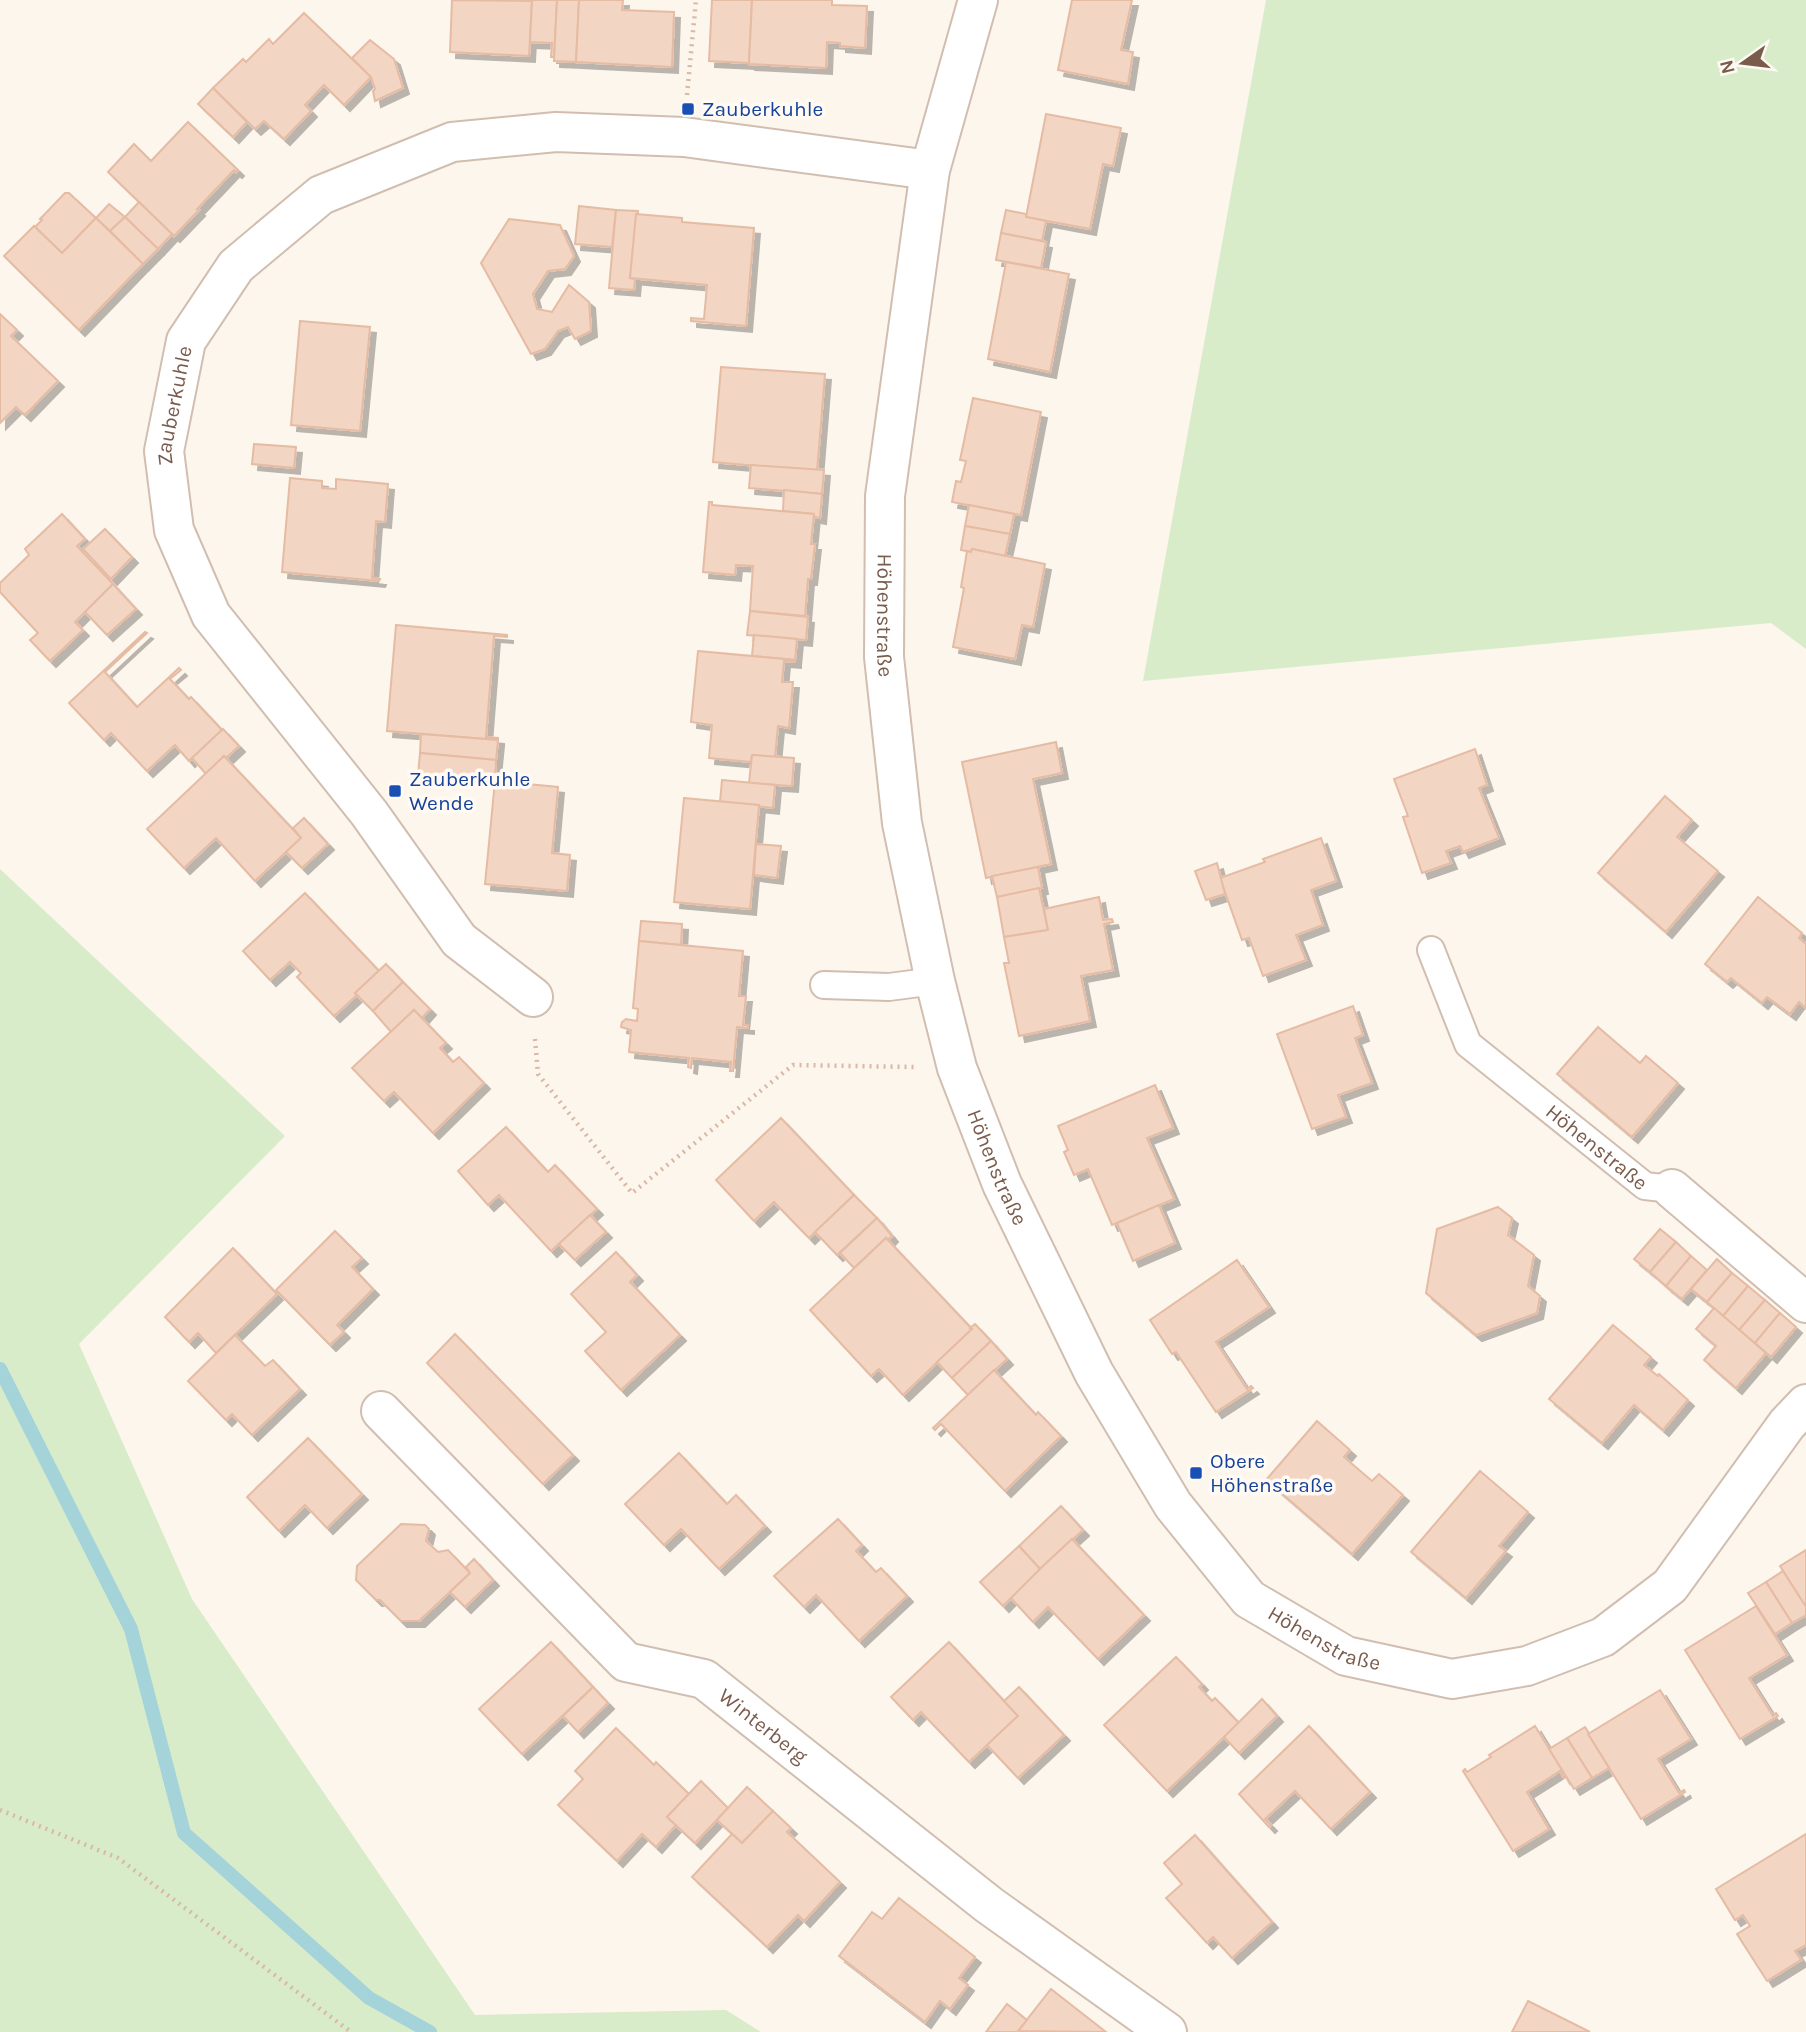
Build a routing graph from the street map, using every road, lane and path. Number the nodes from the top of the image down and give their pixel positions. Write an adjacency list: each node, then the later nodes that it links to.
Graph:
1 (696, 0): 3 (path)
2 (978, 0): 4 (street, Höhenstraße)
3 (684, 137): 4 (street, Zauberkuhle); 8 (street, Zauberkuhle)
4 (930, 170): 6 (street, Höhenstraße)
5 (1431, 950): 10 (lane, Höhenstraße)
6 (935, 981): 7 (lane); 9 (street, Höhenstraße)
7 (824, 985)
8 (533, 996): 9 (path)
9 (957, 1068): 12 (street, Höhenstraße)
10 (1672, 1189): 11 (street, Höhenstraße)
11 (1806, 1303)
12 (1806, 1404)
13 (381, 1410): 16 (street, Winterberg)
14 (0, 1810): 15 (path)
15 (351, 2032)
16 (1167, 2032)

